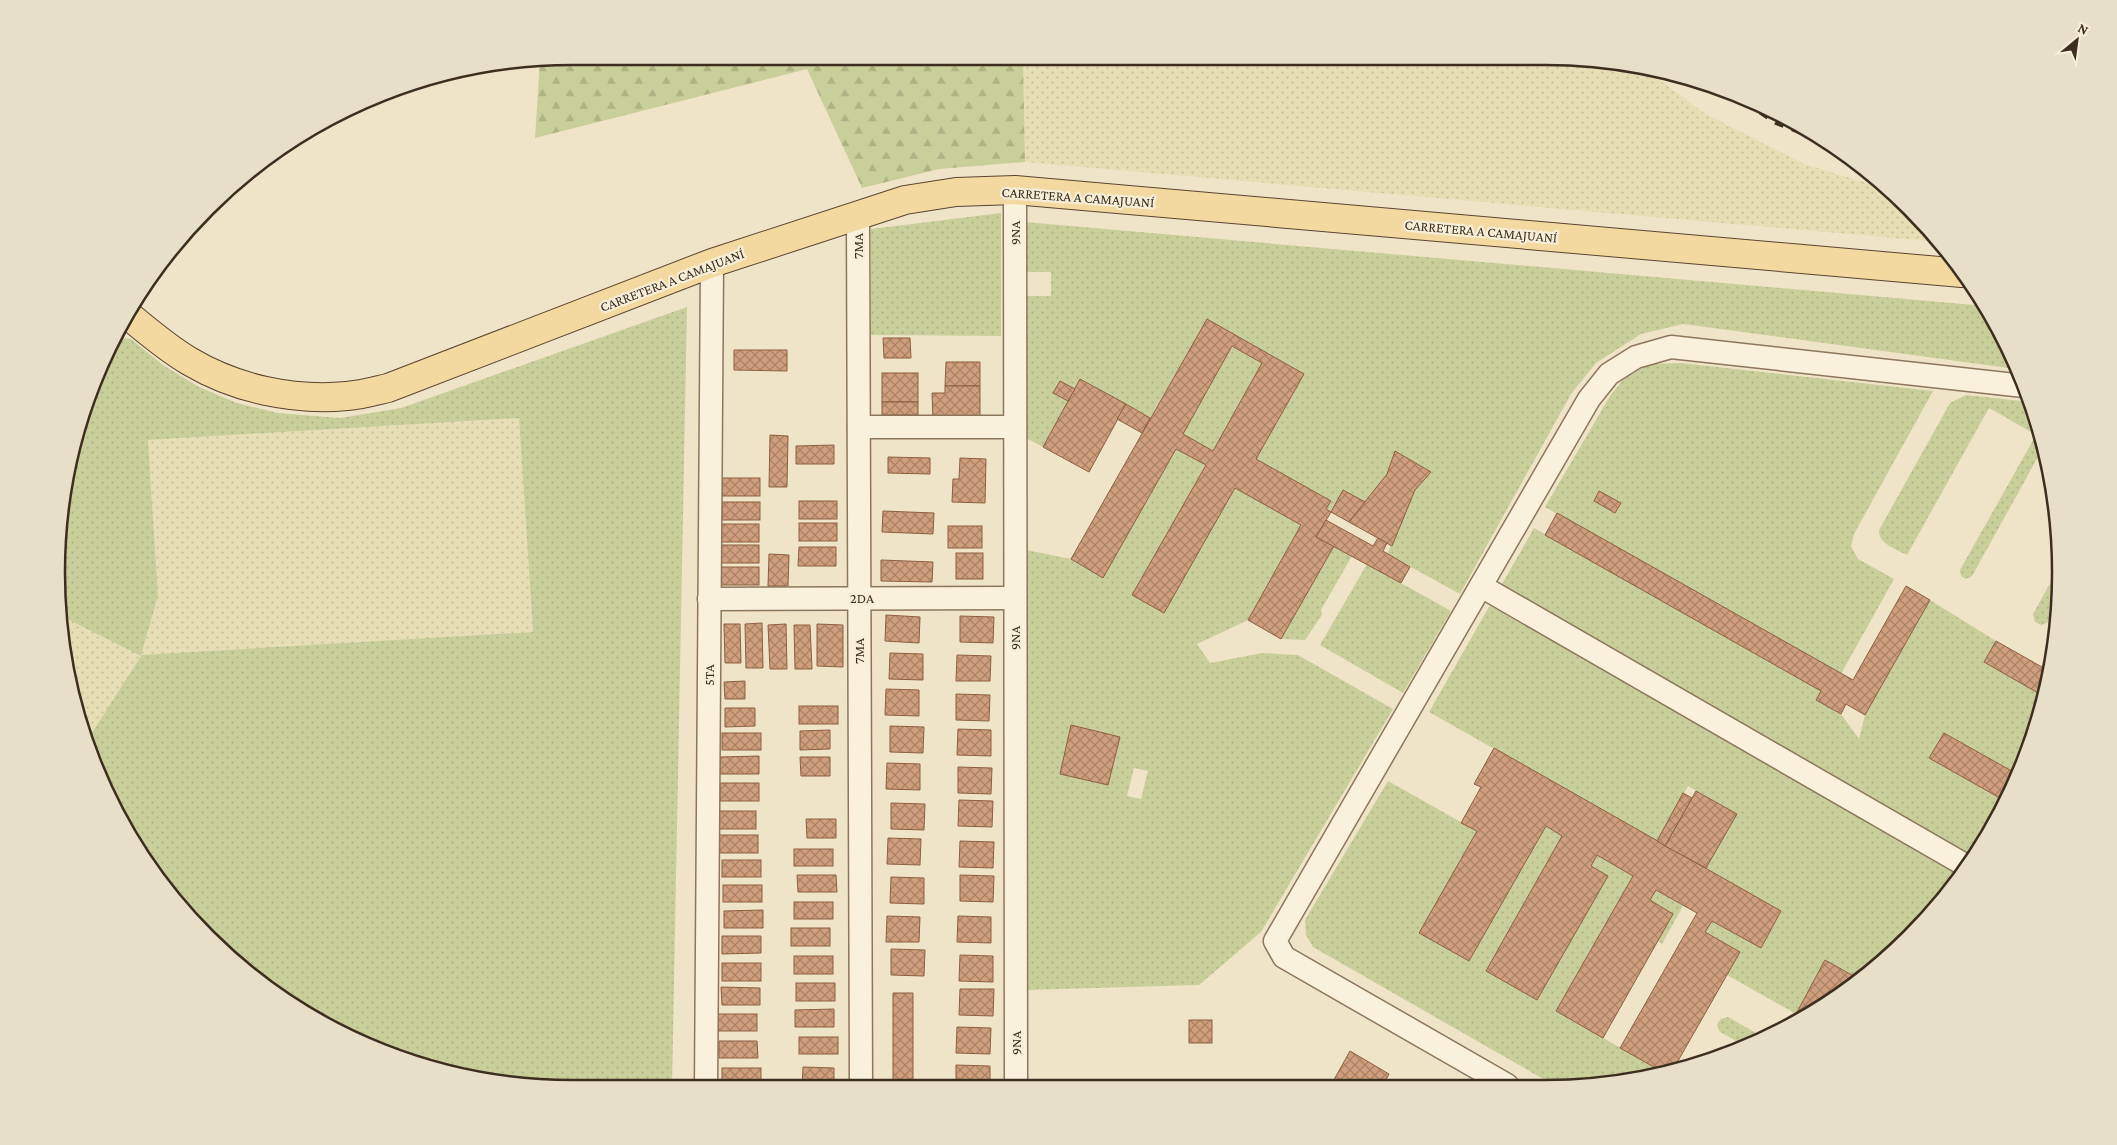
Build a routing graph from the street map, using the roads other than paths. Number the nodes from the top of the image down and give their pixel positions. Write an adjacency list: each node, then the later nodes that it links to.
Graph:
1 (1015, 190): 2 (main road, CARRETERA A CAMAJUANÍ); 4 (main road, CARRETERA A CAMAJUANÍ); 8 (street, 9NA)
2 (858, 216): 3 (main road, CARRETERA A CAMAJUANÍ); 7 (street, 7MA)
3 (712, 263): 5 (main road, CARRETERA A CAMAJUANÍ); 12 (street, 5TA)
4 (1953, 272)
5 (133, 319)
6 (2016, 385): 9 (street)
7 (859, 427): 8 (street); 10 (street, 7MA)
8 (1015, 427): 11 (street, 9NA)
9 (1481, 586): 13 (street); 17 (street)
10 (859, 598): 11 (street, 2DA); 12 (street, 2DA); 15 (street, 7MA)
11 (1015, 598): 16 (street, 9NA)
12 (709, 599): 14 (street, 5TA)
13 (1961, 862)
14 (706, 1080)
15 (861, 1080)
16 (1016, 1080)
17 (1498, 1080)

